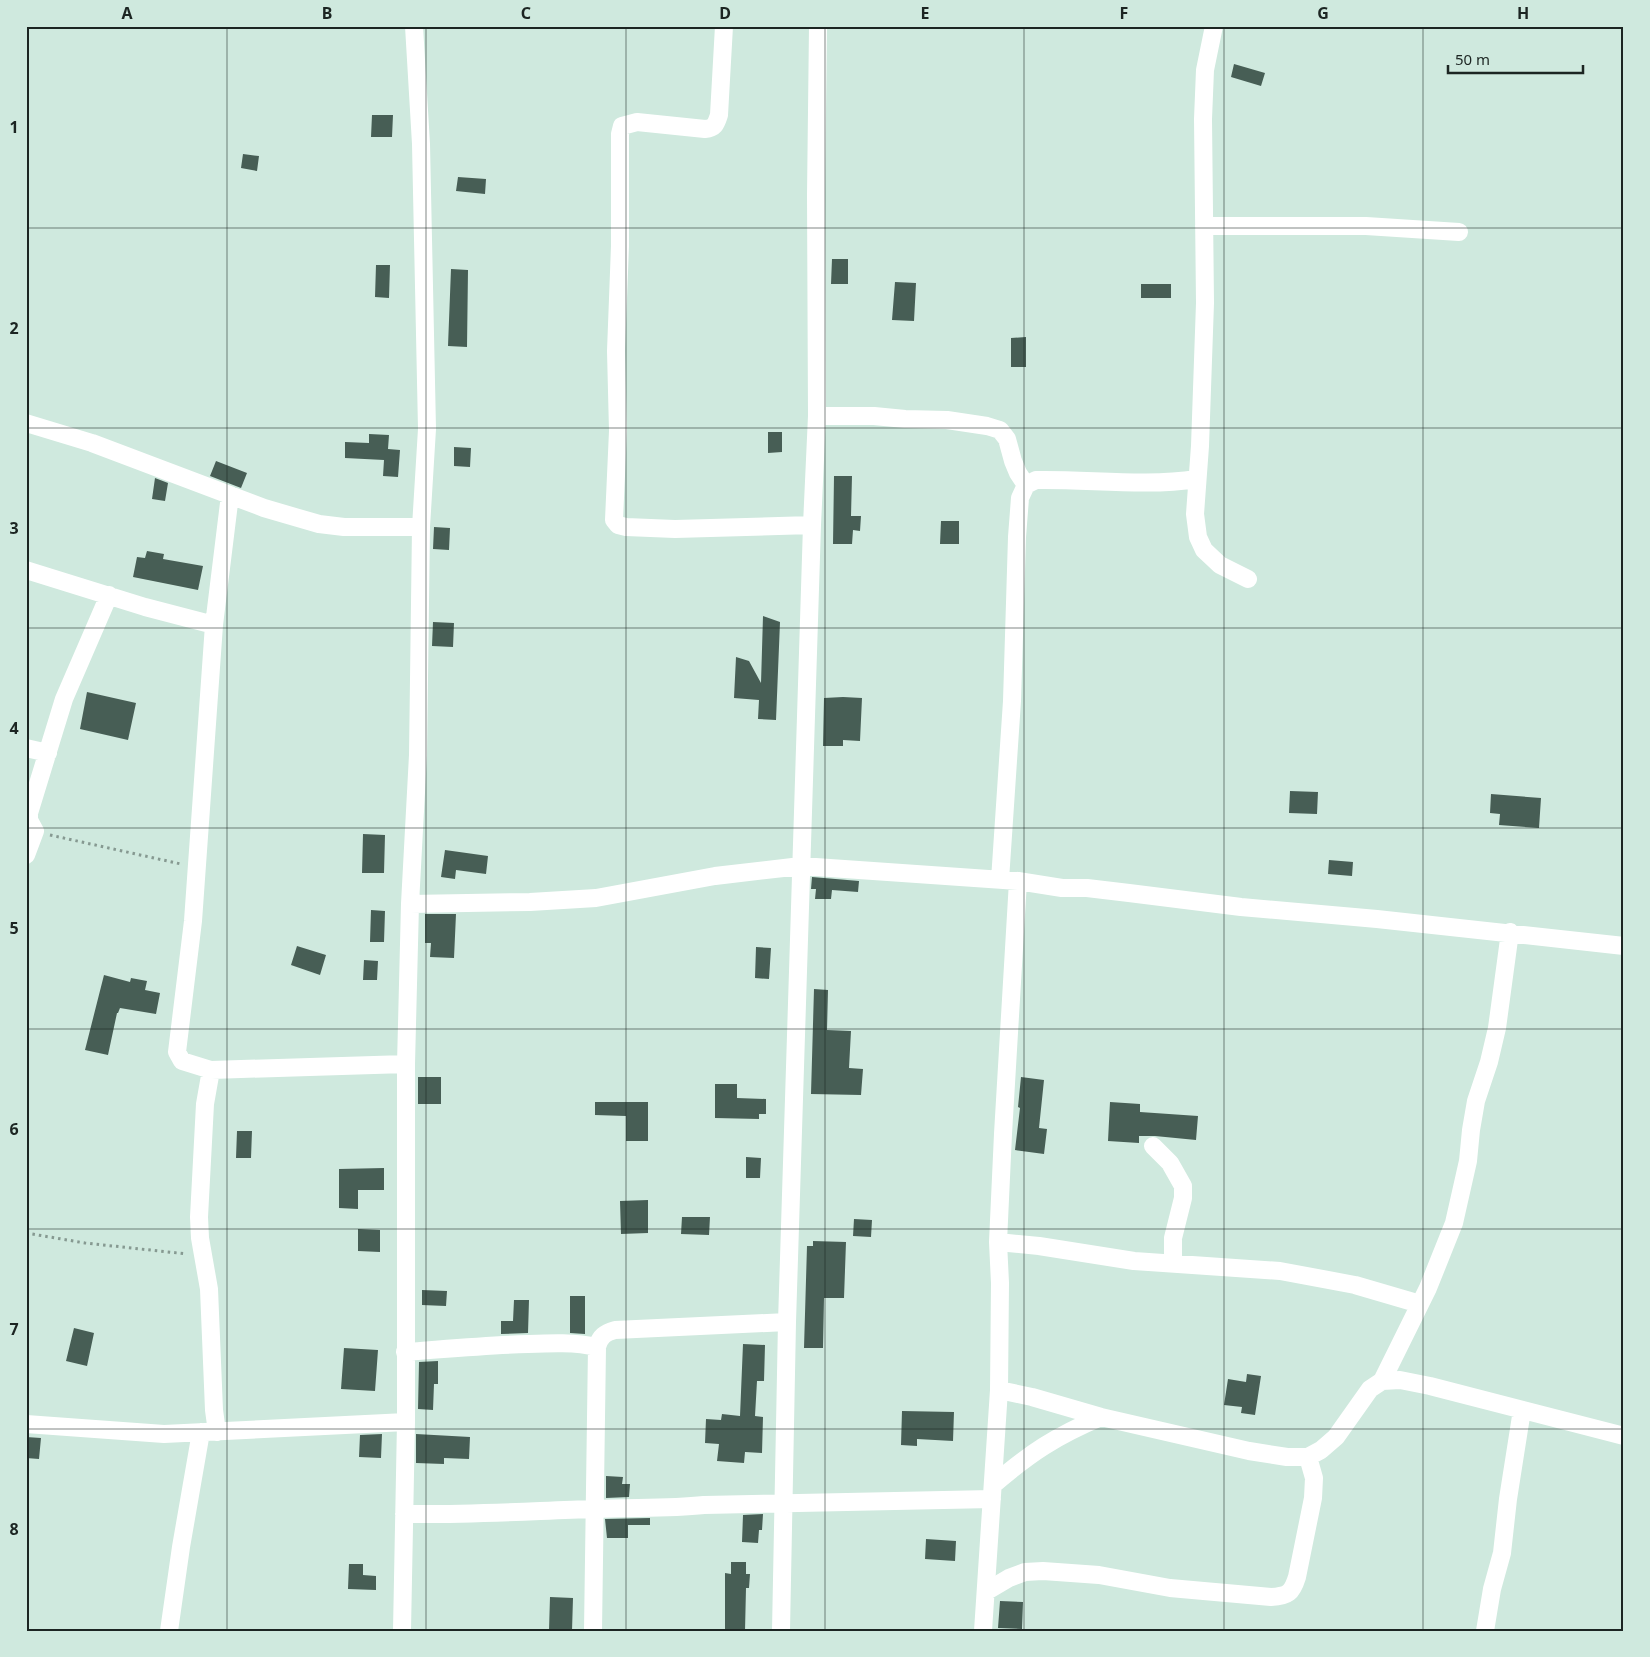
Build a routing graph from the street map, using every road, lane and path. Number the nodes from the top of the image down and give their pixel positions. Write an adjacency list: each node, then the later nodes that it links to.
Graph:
1 (414, 26): 13 (street)
2 (724, 26): 12 (street)
3 (818, 26): 7 (street)
4 (1214, 26): 5 (street)
5 (1204, 226): 6 (street); 9 (street)
6 (1459, 232)
7 (817, 416): 10 (street); 12 (street)
8 (26, 423): 11 (street)
9 (1198, 479): 10 (street); 15 (street)
10 (1026, 485): 24 (street)
11 (230, 496): 13 (street); 17 (street)
12 (812, 525): 22 (street)
13 (421, 527): 26 (street)
14 (26, 570): 16 (street)
15 (1248, 578)
16 (109, 595): 17 (street); 19 (street)
17 (214, 625): 23 (street)
18 (26, 748): 19 (street)
19 (48, 753): 20 (street)
20 (35, 831): 21 (street); 23 (path)
21 (26, 855)
22 (801, 866): 24 (street); 26 (street); 37 (street)
23 (196, 868): 30 (street)
24 (1000, 880): 25 (street)
25 (1018, 881): 27 (street); 33 (street)
26 (410, 904): 29 (street)
27 (1510, 932): 28 (street); 36 (street)
28 (1624, 946)
29 (406, 1064): 30 (street); 39 (street)
30 (210, 1070): 34 (street)
31 (1154, 1146): 35 (street)
32 (26, 1233): 34 (path)
33 (998, 1242): 35 (street); 41 (street)
34 (203, 1255): 46 (street)
35 (1173, 1264): 36 (street)
36 (1420, 1304): 40 (street)
37 (786, 1322): 38 (street); 50 (street)
38 (597, 1347): 39 (street); 51 (street)
39 (405, 1352): 44 (street)
40 (1382, 1381): 42 (street); 48 (street)
41 (998, 1390): 43 (street); 49 (street)
42 (1522, 1410): 47 (street); 59 (street)
43 (1101, 1417): 48 (street); 49 (street)
44 (406, 1422): 46 (street); 52 (street)
45 (26, 1424): 46 (street)
46 (209, 1432): 54 (street)
47 (1624, 1436)
48 (1308, 1457): 53 (street)
49 (992, 1492): 50 (street); 53 (street)
50 (784, 1504): 51 (street); 57 (street)
51 (596, 1509): 52 (street); 56 (street)
52 (404, 1514): 55 (street)
53 (987, 1591): 58 (street)
54 (169, 1631)
55 (402, 1631)
56 (593, 1631)
57 (781, 1631)
58 (983, 1631)
59 (1486, 1631)

